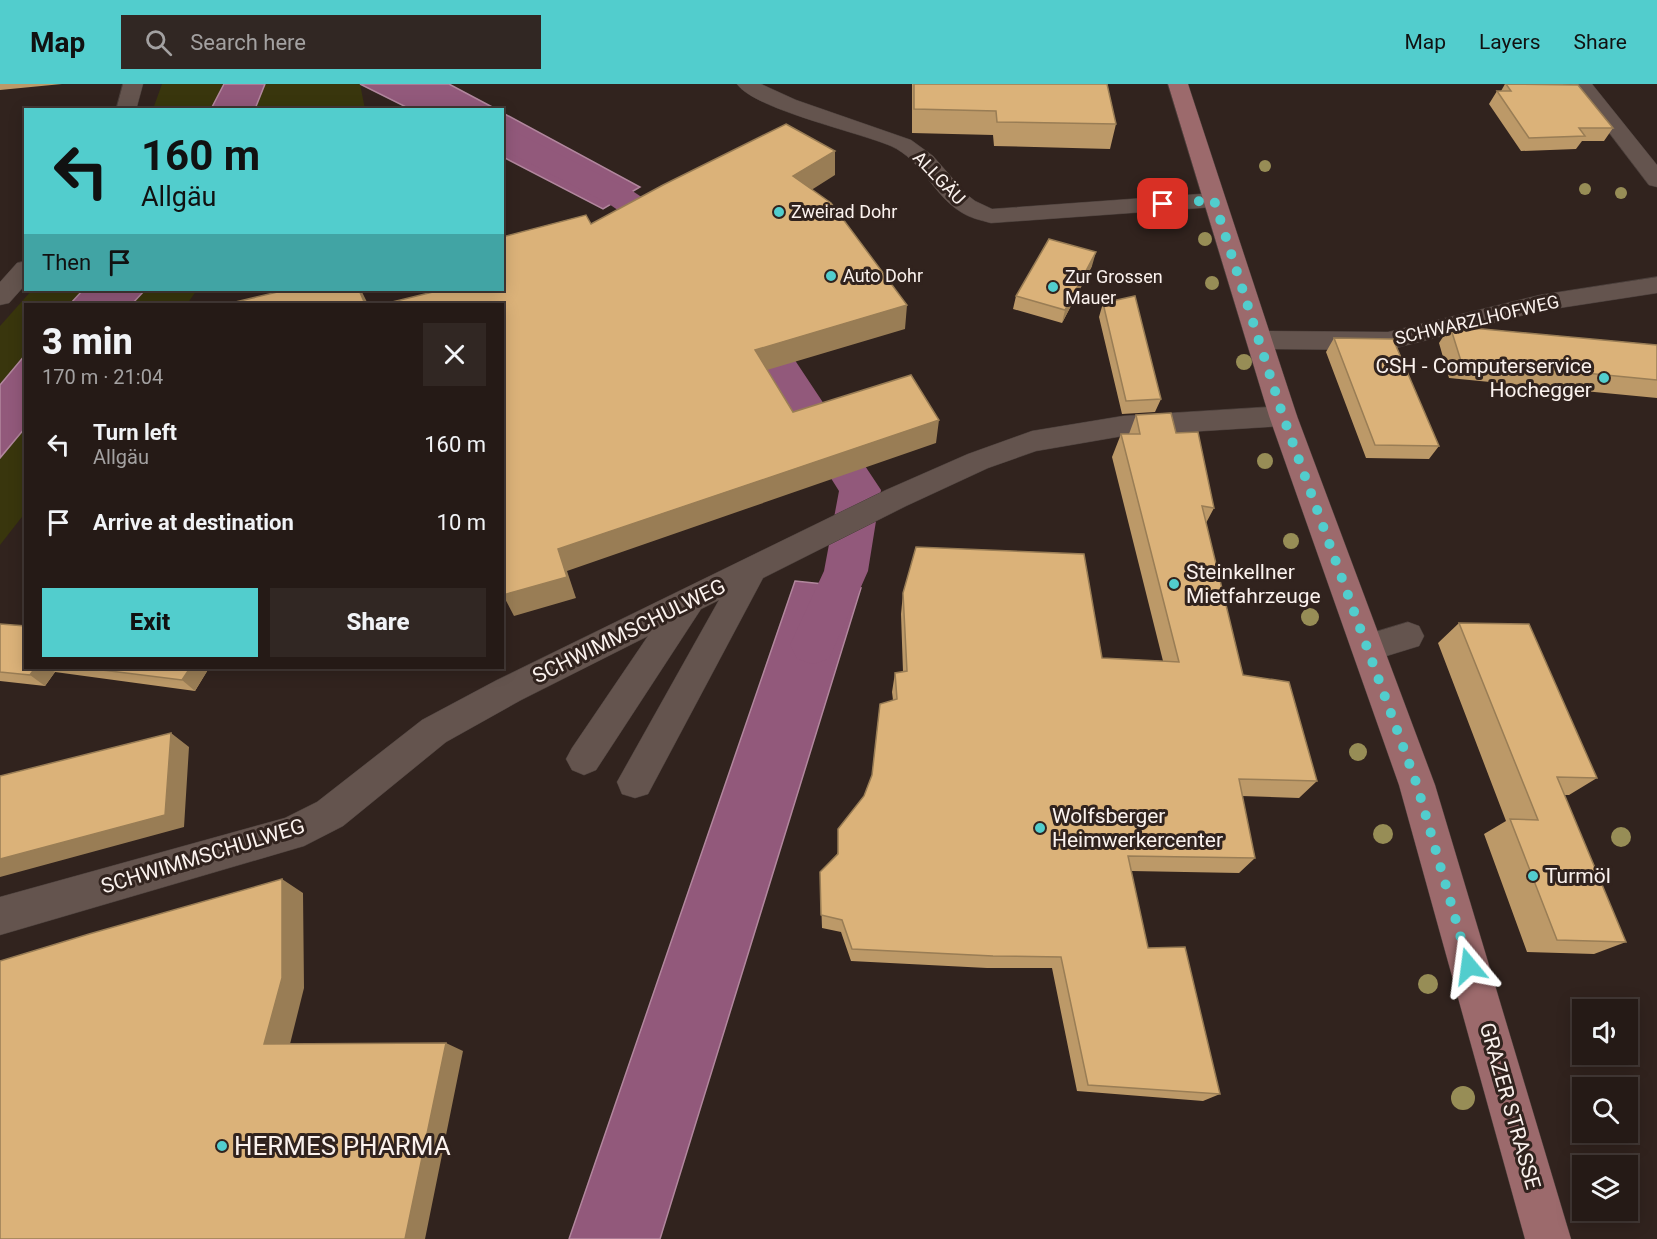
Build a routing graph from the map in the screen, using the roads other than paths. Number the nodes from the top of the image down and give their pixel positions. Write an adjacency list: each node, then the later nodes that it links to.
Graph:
1 (133, 84): 5 (street)
2 (747, 84): 7 (street, ALLGÄU)
3 (1178, 84): 7 (main road, GRAZER STRASSE)
4 (1582, 84): 6 (street)
5 (127, 108)
6 (1657, 180)
7 (1214, 200): 11 (main road, GRAZER STRASSE)
8 (24, 270): 10 (street)
9 (1657, 285): 11 (street, SCHWARZLHOFWEG)
10 (0, 297)
11 (1260, 340): 12 (main road, GRAZER STRASSE)
12 (1283, 416): 13 (street, SCHWIMMSCHULWEG); 16 (main road, GRAZER STRASSE)
13 (752, 570): 14 (street, SCHWIMMSCHULWEG); 18 (street)
14 (690, 601): 17 (street); 19 (street, SCHWIMMSCHULWEG)
15 (1408, 636): 16 (street)
16 (1367, 648): 20 (main road, GRAZER STRASSE)
17 (584, 759)
18 (635, 782)
19 (0, 916)
20 (1548, 1239)

